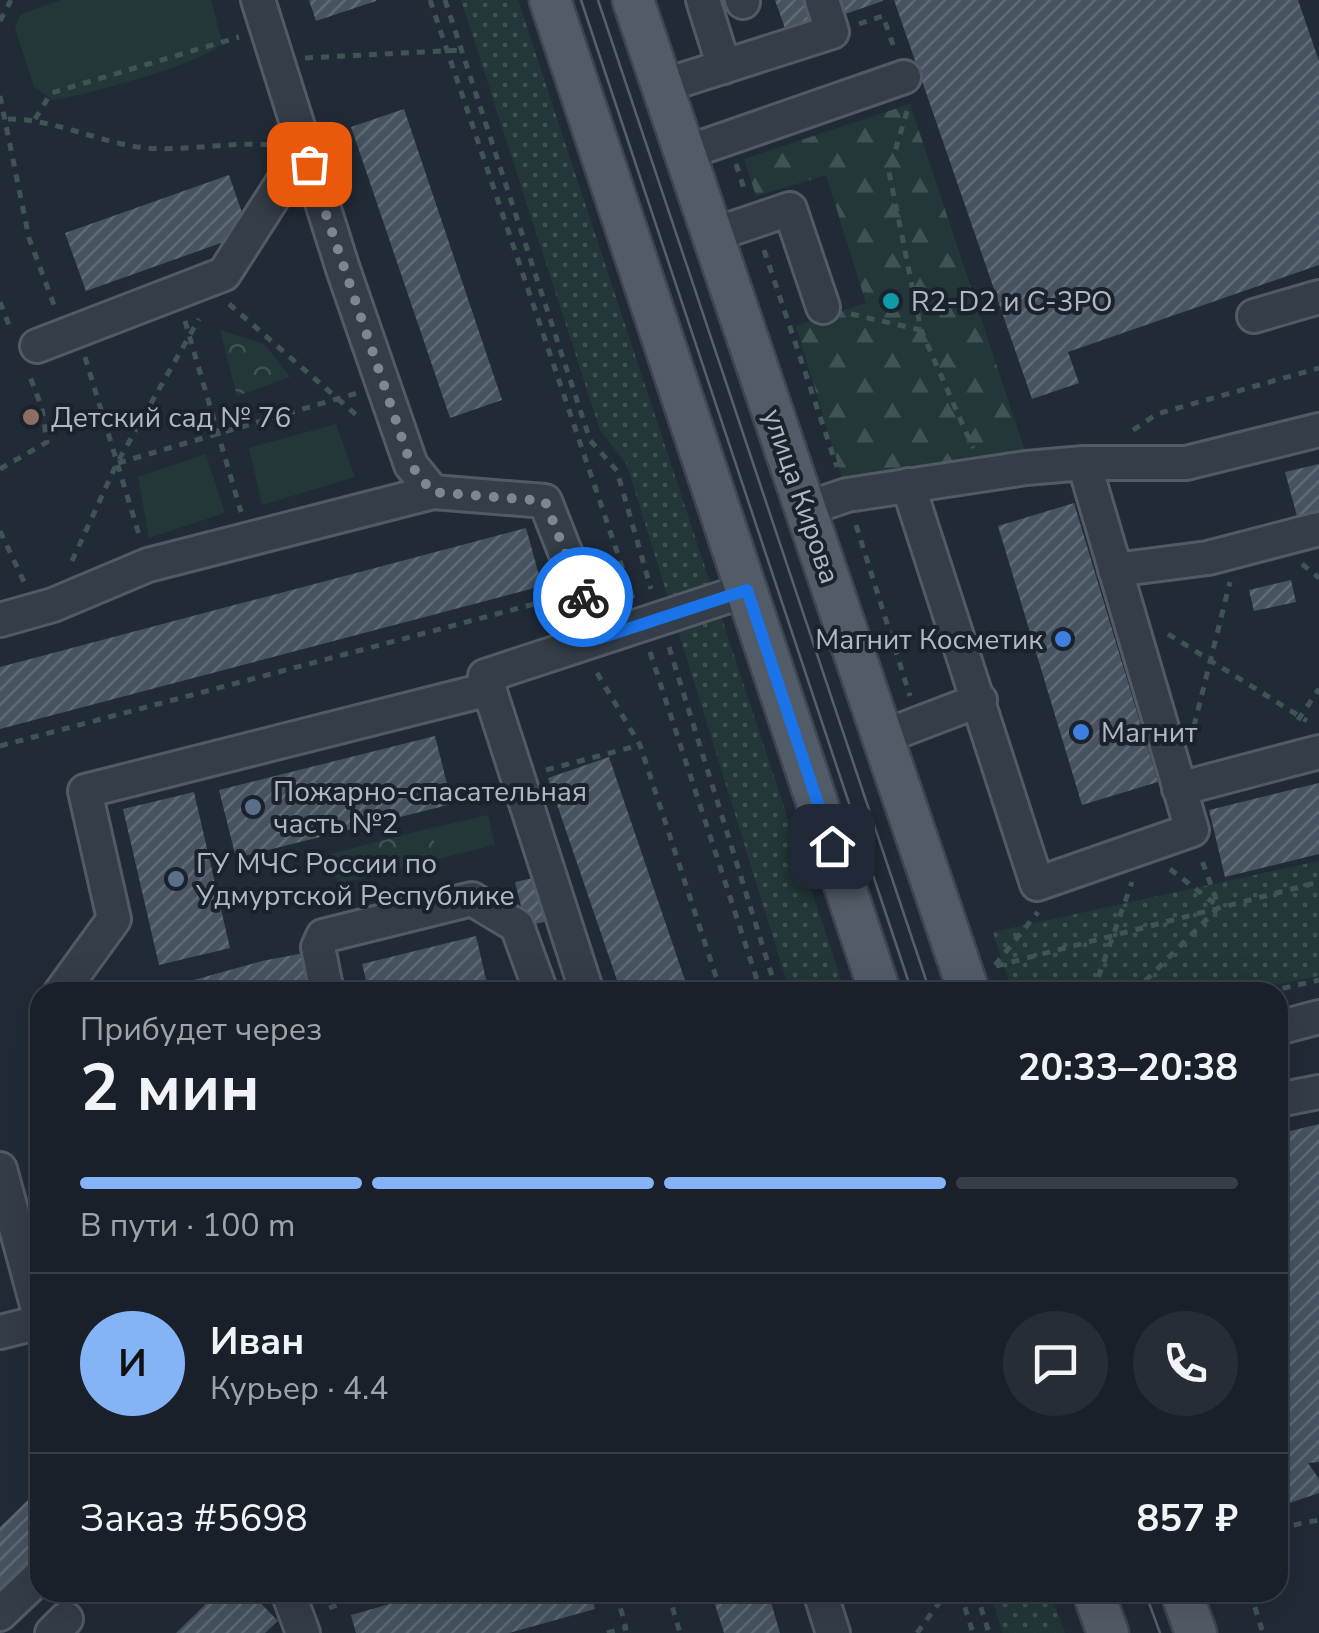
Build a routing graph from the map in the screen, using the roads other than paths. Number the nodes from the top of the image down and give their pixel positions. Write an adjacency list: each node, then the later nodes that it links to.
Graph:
1 (550, 0): 23 (main road)
2 (633, 0): 8 (main road, улица Кирова)
3 (702, 0): 6 (street)
4 (822, 0): 6 (street)
5 (267, 30): 9 (street)
6 (724, 67): 8 (street)
7 (904, 76): 10 (street)
8 (662, 86): 10 (main road, улица Кирова)
9 (304, 149): 15 (street); 19 (street)
10 (685, 153): 11 (main road, улица Кирова)
11 (714, 236): 13 (street); 20 (main road, улица Кирова)
12 (1319, 297): 14 (street)
13 (823, 307)
14 (1254, 316)
15 (44, 344)
16 (1319, 430): 17 (street)
17 (1084, 462): 18 (street); 22 (street)
18 (908, 485): 20 (street); 27 (street)
19 (432, 492): 24 (street); 25 (street)
20 (806, 509): 28 (main road, улица Кирова)
21 (1319, 529): 22 (street)
22 (1116, 570): 30 (street)
23 (747, 590): 25 (street); 35 (main road)
24 (0, 620)
25 (590, 642): 26 (street)
26 (490, 689): 31 (street); 34 (street)
27 (980, 700): 28 (street); 30 (street)
28 (883, 736): 36 (main road, улица Кирова)
29 (1319, 752): 30 (street)
30 (1180, 789)
31 (68, 982)
32 (324, 982): 33 (street)
33 (537, 982)
34 (584, 982)
35 (877, 982)
36 (966, 982)
37 (1319, 1018): 38 (street)
38 (1288, 1026)
39 (1319, 1092): 40 (street)
40 (1288, 1098)
41 (0, 1170): 42 (street)
42 (30, 1282)
43 (30, 1322): 44 (street)
44 (0, 1332)
45 (30, 1586): 49 (street)
46 (823, 1602): 50 (street)
47 (1097, 1602): 51 (main road)
48 (1185, 1602): 52 (main road)
49 (0, 1614)
50 (833, 1633)
51 (1108, 1633)
52 (1196, 1633)

